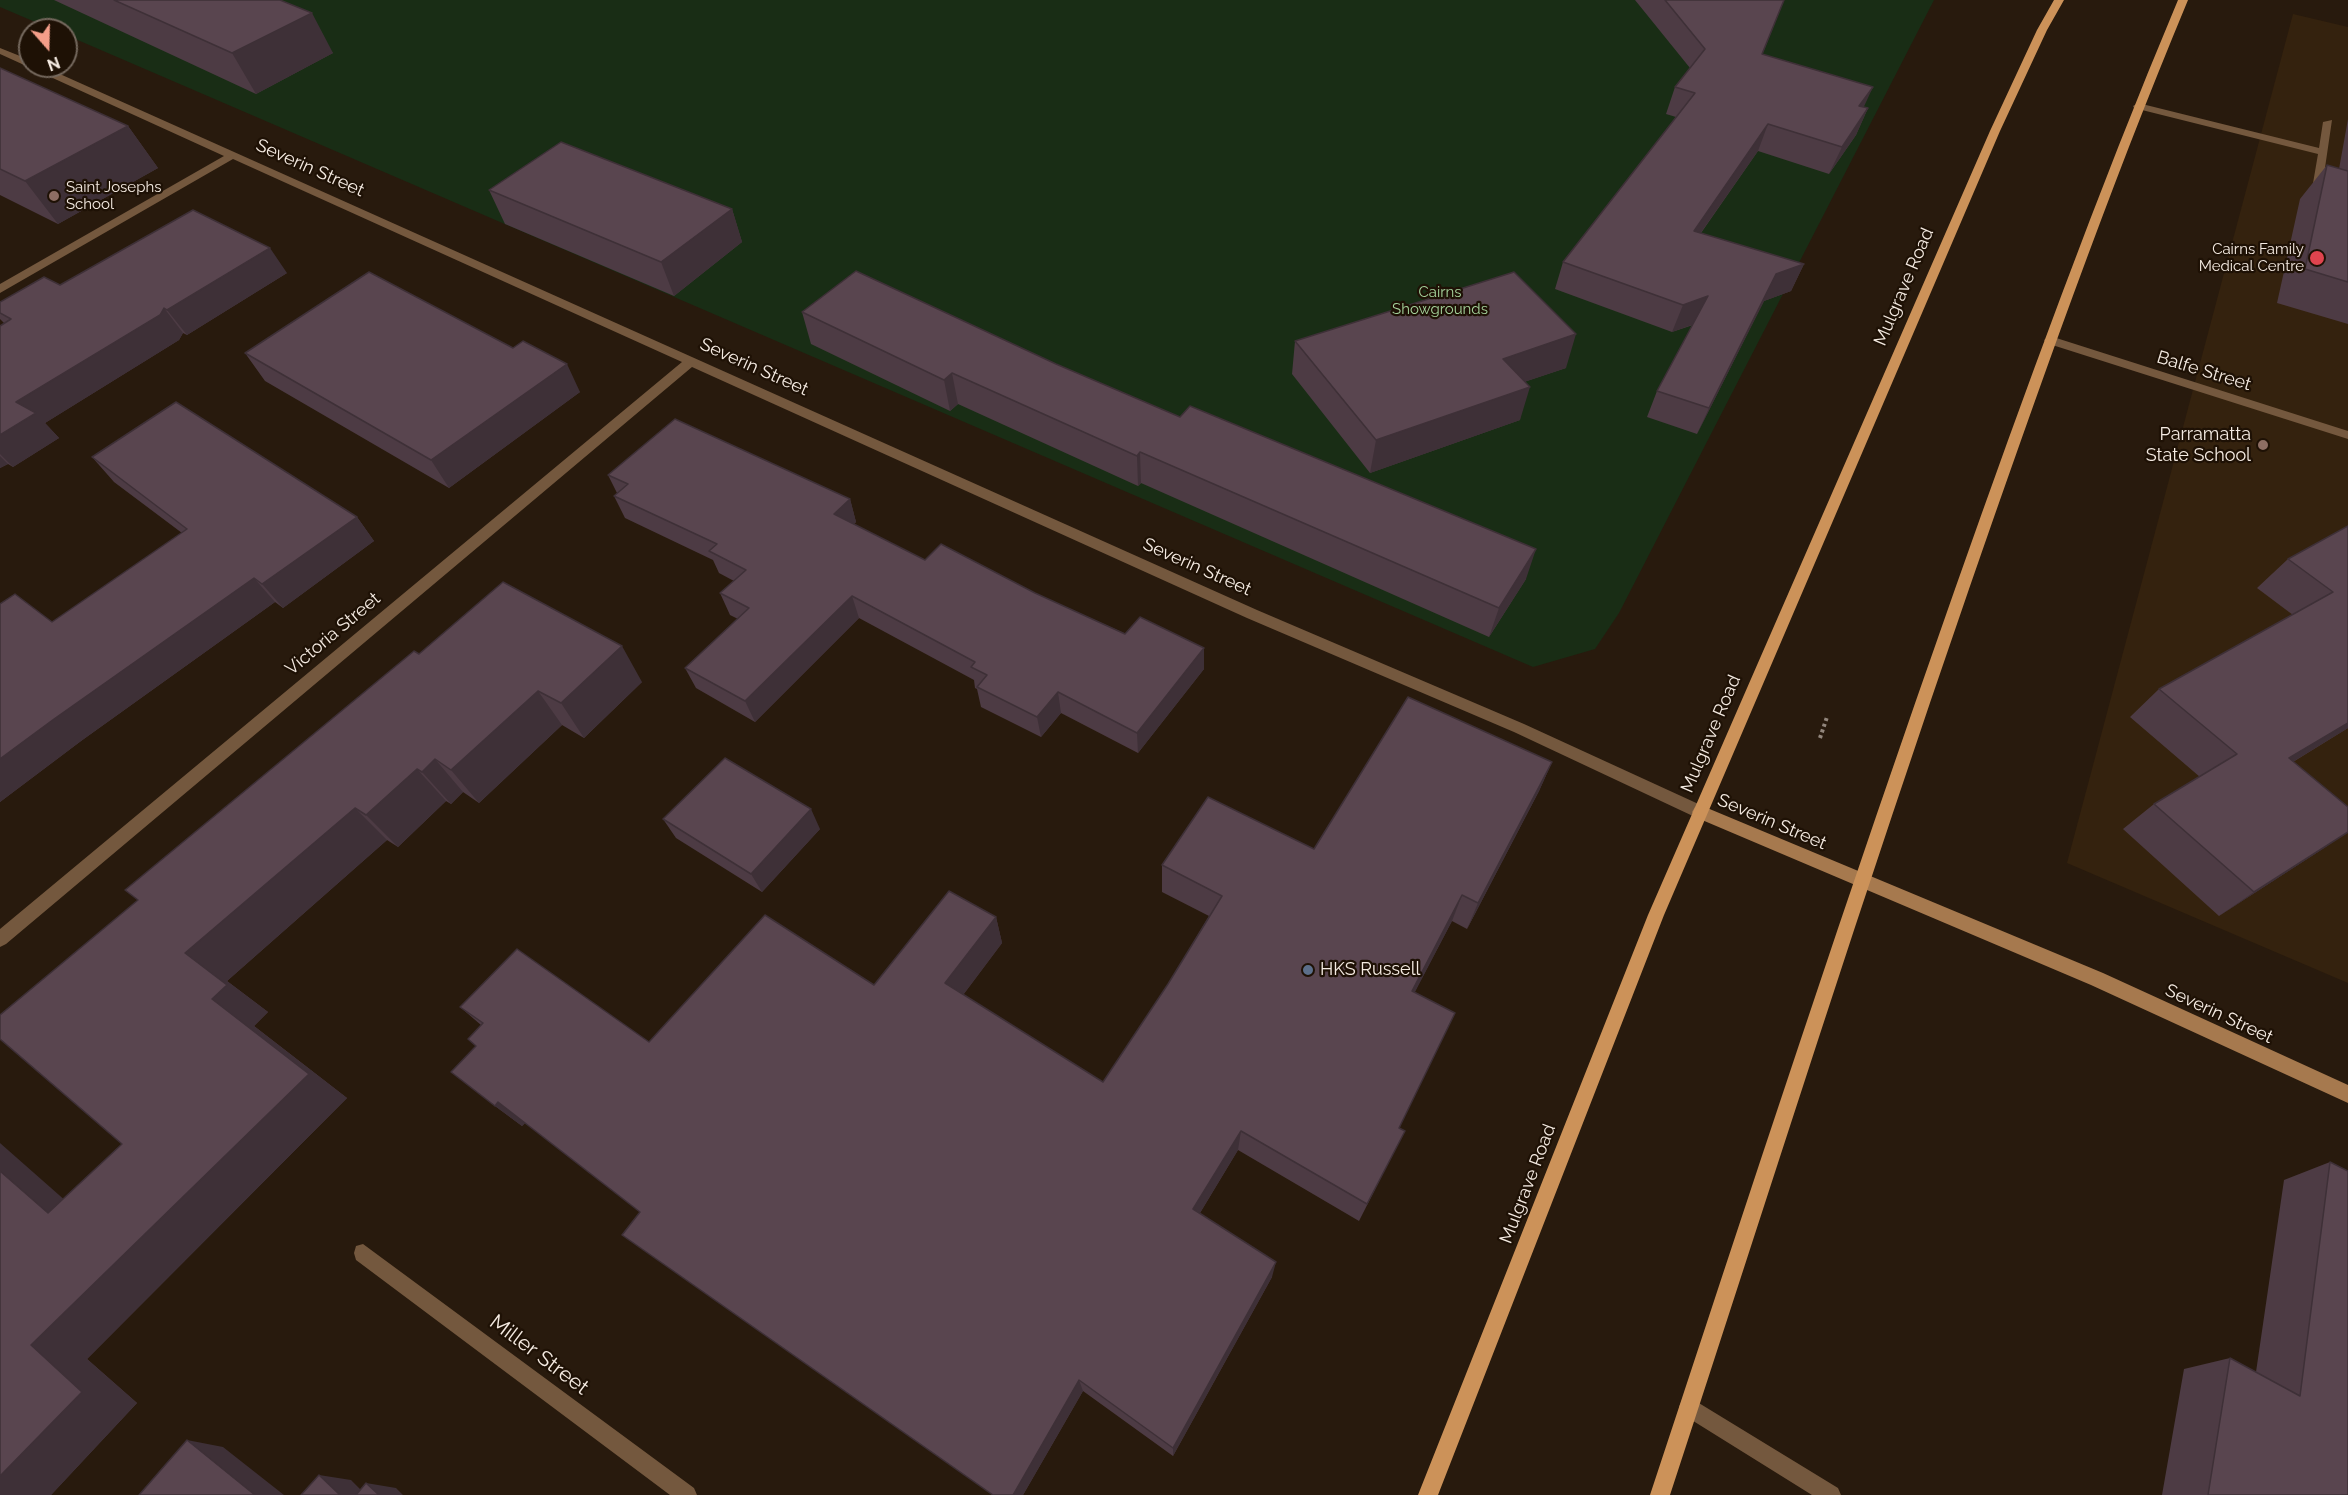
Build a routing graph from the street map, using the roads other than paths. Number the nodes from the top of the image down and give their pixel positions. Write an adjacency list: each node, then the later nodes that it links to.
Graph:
1 (2059, 0): 15 (main road, Mulgrave Road)
2 (2183, 0): 6 (main road)
3 (0, 51): 4 (street, Severin Street)
4 (18, 59)
5 (61, 78): 9 (street, Severin Street)
6 (2138, 106): 8 (street); 12 (main road)
7 (2328, 122): 8 (street)
8 (2322, 152): 10 (street)
9 (233, 155): 11 (street); 13 (street, Severin Street)
10 (2315, 199)
11 (0, 289)
12 (2050, 340): 14 (street, Balfe Street); 16 (main road)
13 (692, 360): 15 (street, Severin Street); 17 (street, Victoria Street)
14 (2348, 435)
15 (1700, 812): 16 (street, Severin Street); 22 (main road, Mulgrave Road)
16 (1863, 881): 18 (street, Severin Street); 20 (main road)
17 (0, 939)
18 (2348, 1094)
19 (363, 1253): 21 (street, Miller Street)
20 (1689, 1407): 23 (main road); 24 (street)
21 (687, 1495)
22 (1428, 1495)
23 (1660, 1495)
24 (1831, 1495)

